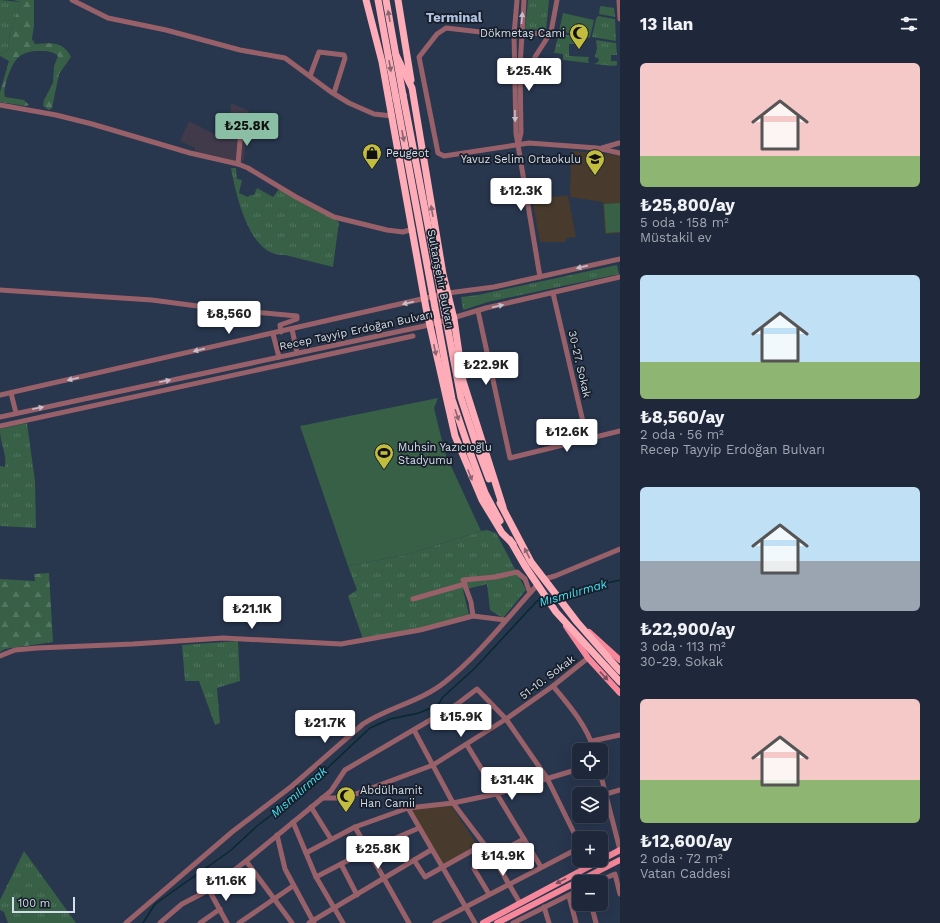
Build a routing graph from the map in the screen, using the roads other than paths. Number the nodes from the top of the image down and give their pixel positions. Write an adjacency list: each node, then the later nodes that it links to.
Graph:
1 (72, 0): 18 (street)
2 (366, 0): 17 (highway)
3 (375, 0): 17 (highway)
4 (378, 0): 57 (highway, Sultanşehir Bulvarı, one-way to 57, bridge)
5 (386, 0): 15 (highway, Sultanşehir Bulvarı, one-way to 5)
6 (398, 0): 19 (highway)
7 (518, 0): 13 (street)
8 (524, 0): 14 (street, one-way to 8)
9 (557, 0): 12 (street)
10 (619, 0): 11 (street)
11 (620, 19)
12 (551, 32): 14 (street); 16 (street)
13 (514, 35): 14 (street); 25 (street, one-way to 25); 25 (street)
14 (521, 35): 25 (street)
15 (396, 54): 19 (highway); 56 (highway, Sultanşehir Bulvarı, bridge)
16 (535, 57)
17 (382, 62): 22 (highway)
18 (310, 76): 20 (street); 20 (street)
19 (412, 88): 34 (highway, one-way to 19)
20 (334, 93): 22 (street)
21 (0, 105): 28 (street)
22 (392, 116): 29 (highway)
23 (241, 130): 28 (street)
24 (619, 142): 26 (street); 27 (street)
25 (518, 145): 26 (street); 31 (street)
26 (597, 148): 27 (street)
27 (620, 152)
28 (238, 164): 29 (street)
29 (413, 229): 36 (highway)
30 (620, 259): 31 (street, Recep Tayyip Erdoğan Bulvarı, one-way to 31)
31 (540, 277): 34 (street, Recep Tayyip Erdoğan Bulvarı)
32 (620, 277): 35 (street, Recep Tayyip Erdoğan Bulvarı)
33 (0, 290): 41 (street)
34 (448, 293): 36 (street, Recep Tayyip Erdoğan Bulvarı); 38 (highway)
35 (553, 293): 37 (street, Recep Tayyip Erdoğan Bulvarı, one-way to 35); 55 (street, 30-27. Sokak)
36 (424, 299): 39 (highway); 40 (street, Recep Tayyip Erdoğan Bulvarı, one-way to 40)
37 (478, 310): 38 (street, Recep Tayyip Erdoğan Bulvarı); 55 (street)
38 (454, 319): 39 (street, Recep Tayyip Erdoğan Bulvarı); 56 (highway)
39 (430, 325): 44 (street, Recep Tayyip Erdoğan Bulvarı); 57 (highway, one-way to 57)
40 (292, 329): 41 (street, Recep Tayyip Erdoğan Bulvarı); 44 (street)
41 (281, 332): 42 (street, Recep Tayyip Erdoğan Bulvarı)
42 (273, 334): 46 (street); 48 (street, Recep Tayyip Erdoğan Bulvarı, one-way to 48)
43 (413, 336): 47 (street)
44 (297, 353): 45 (street, Recep Tayyip Erdoğan Bulvarı)
45 (287, 355): 46 (street, Recep Tayyip Erdoğan Bulvarı); 47 (street)
46 (278, 357): 50 (street, Recep Tayyip Erdoğan Bulvarı, one-way to 46)
47 (288, 363): 52 (street)
48 (11, 392): 49 (street, Recep Tayyip Erdoğan Bulvarı); 50 (street)
49 (0, 395)
50 (16, 413): 51 (street, Recep Tayyip Erdoğan Bulvarı)
51 (3, 416): 52 (street)
52 (7, 425): 53 (street)
53 (0, 426)
54 (620, 431): 55 (street)
55 (587, 439)
56 (503, 507): 59 (highway, Sultanşehir Bulvarı, one-way to 56)
57 (513, 544): 61 (highway, Sultanşehir Bulvarı)
58 (620, 549): 59 (street)
59 (544, 579): 67 (highway, Sultanşehir Bulvarı)
60 (465, 584): 62 (street); 63 (street); 65 (street)
61 (540, 587): 62 (street); 64 (highway, Sultanşehir Bulvarı)
62 (530, 593): 66 (street)
63 (412, 600)
64 (556, 612): 69 (main road); 72 (highway, Sultanşehir Bulvarı)
65 (472, 616): 66 (street); 68 (street)
66 (505, 620): 132 (street)
67 (577, 622): 70 (main road); 71 (highway, Sultanşehir Bulvarı)
68 (0, 656)
69 (588, 658): 73 (street, 51-10. Sokak); 74 (main road, one-way to 74)
70 (620, 660)
71 (620, 671)
72 (620, 682)
73 (553, 686): 75 (street, 51-10. Sokak); 78 (street)
74 (620, 693)
75 (506, 719): 76 (street); 79 (street, 51-10. Sokak); 82 (street)
76 (414, 730): 80 (street); 86 (street)
77 (620, 735): 78 (street)
78 (592, 741)
79 (467, 745): 80 (street, 51-10. Sokak); 85 (street)
80 (433, 765): 86 (street, 51-10. Sokak); 88 (street)
81 (572, 771): 82 (street)
82 (547, 778): 85 (street); 94 (street)
83 (620, 790): 84 (street)
84 (608, 793)
85 (498, 794): 88 (street); 97 (street)
86 (322, 798): 89 (street)
87 (608, 802): 101 (street)
88 (453, 803): 90 (street); 98 (street)
89 (311, 807): 91 (street); 96 (street)
90 (408, 808): 92 (street); 93 (street)
91 (293, 822): 95 (street); 103 (street)
92 (355, 827): 96 (street); 99 (street)
93 (419, 828): 99 (street); 100 (street)
94 (573, 831)
95 (277, 835): 107 (street); 117 (street)
96 (331, 839): 103 (street)
97 (524, 839): 104 (street); 110 (street)
98 (484, 844): 104 (street); 112 (street)
99 (368, 850): 109 (street); 115 (street)
100 (431, 850): 106 (street); 112 (street)
101 (620, 850): 105 (main road)
102 (572, 852): 110 (street)
103 (306, 853): 113 (street)
104 (491, 855): 116 (street); 119 (street)
105 (608, 856)
106 (414, 860): 112 (street); 115 (street)
107 (246, 861): 118 (street); 124 (street)
108 (620, 862): 143 (main road)
109 (341, 864): 113 (street); 122 (street)
110 (541, 867): 116 (street)
111 (587, 867): 125 (main road, one-way to 125)
112 (442, 868): 126 (street)
113 (316, 877): 129 (street)
114 (608, 877): 121 (street)
115 (382, 878): 122 (street); 139 (street)
116 (507, 884): 119 (street); 125 (street)
117 (293, 886): 124 (street); 131 (street)
118 (209, 890): 128 (street); 133 (street)
119 (489, 894): 126 (street)
120 (572, 894): 123 (street)
121 (620, 894)
122 (357, 895): 129 (street)
123 (569, 896): 127 (street); 146 (street)
124 (275, 898): 136 (street); 137 (street)
125 (520, 903): 142 (main road)
126 (466, 907): 140 (street); 141 (street)
127 (544, 907): 144 (street); 145 (street)
128 (220, 909): 134 (street); 135 (street)
129 (336, 909): 131 (street); 138 (street)
130 (593, 911): 147 (street)
131 (312, 922)
132 (126, 923)
133 (160, 923)
134 (200, 923)
135 (227, 923)
136 (239, 923)
137 (292, 923)
138 (343, 923)
139 (409, 923)
140 (435, 923)
141 (475, 923)
142 (483, 923)
143 (497, 923)
144 (513, 923)
145 (549, 923)
146 (576, 923)
147 (596, 923)

